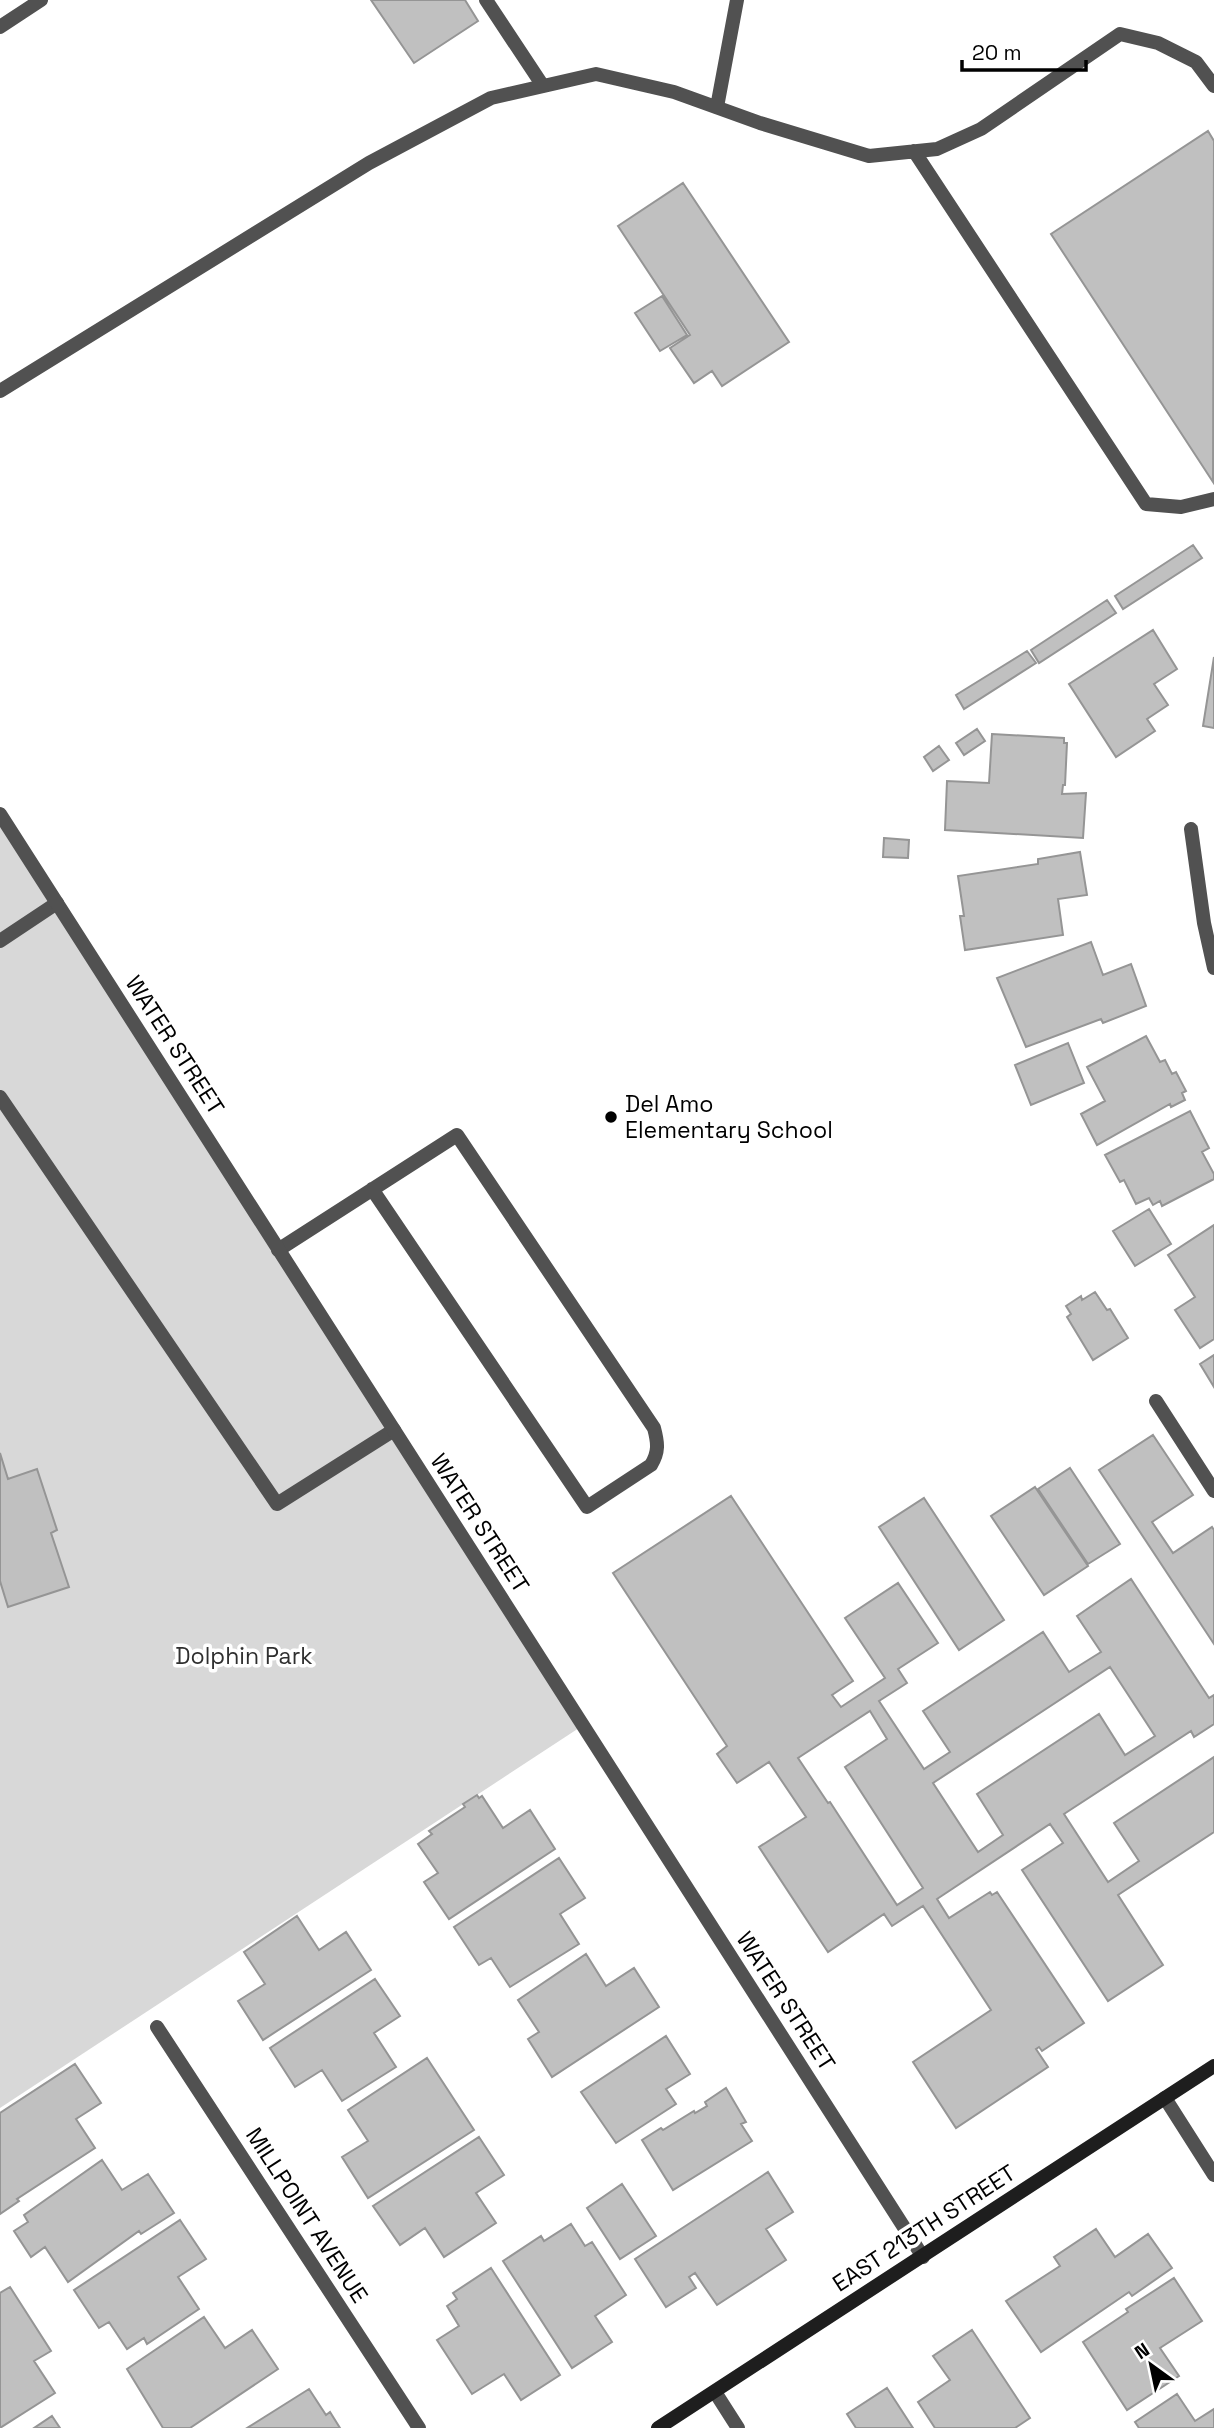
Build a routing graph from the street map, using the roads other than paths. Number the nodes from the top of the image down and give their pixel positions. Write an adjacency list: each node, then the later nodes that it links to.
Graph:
1 (41, 0): 4 (street)
2 (486, 0): 5 (street)
3 (737, 0): 7 (street)
4 (0, 27)
5 (543, 86): 7 (street); 9 (street)
6 (1214, 86): 8 (street)
7 (717, 107): 8 (street)
8 (914, 151): 10 (street)
9 (0, 391)
10 (1214, 499)
11 (0, 814): 13 (street, WATER STREET)
12 (1191, 829): 15 (street)
13 (57, 903): 14 (street); 18 (street, WATER STREET)
14 (0, 941)
15 (1214, 968)
16 (0, 1097): 20 (street)
17 (372, 1189): 17 (street); 18 (street)
18 (278, 1250): 20 (street, WATER STREET)
19 (1156, 1401): 21 (street)
20 (394, 1430): 26 (street, WATER STREET)
21 (1214, 1491)
22 (157, 2027): 28 (street, MILLPOINT AVENUE)
23 (1214, 2066): 24 (street, EAST 213TH STREET)
24 (1165, 2098): 25 (street); 26 (street, EAST 213TH STREET)
25 (1214, 2175)
26 (923, 2257): 27 (street, EAST 213TH STREET)
27 (715, 2392): 29 (street, EAST 213TH STREET); 30 (street)
28 (419, 2428)
29 (658, 2428)
30 (738, 2428)

